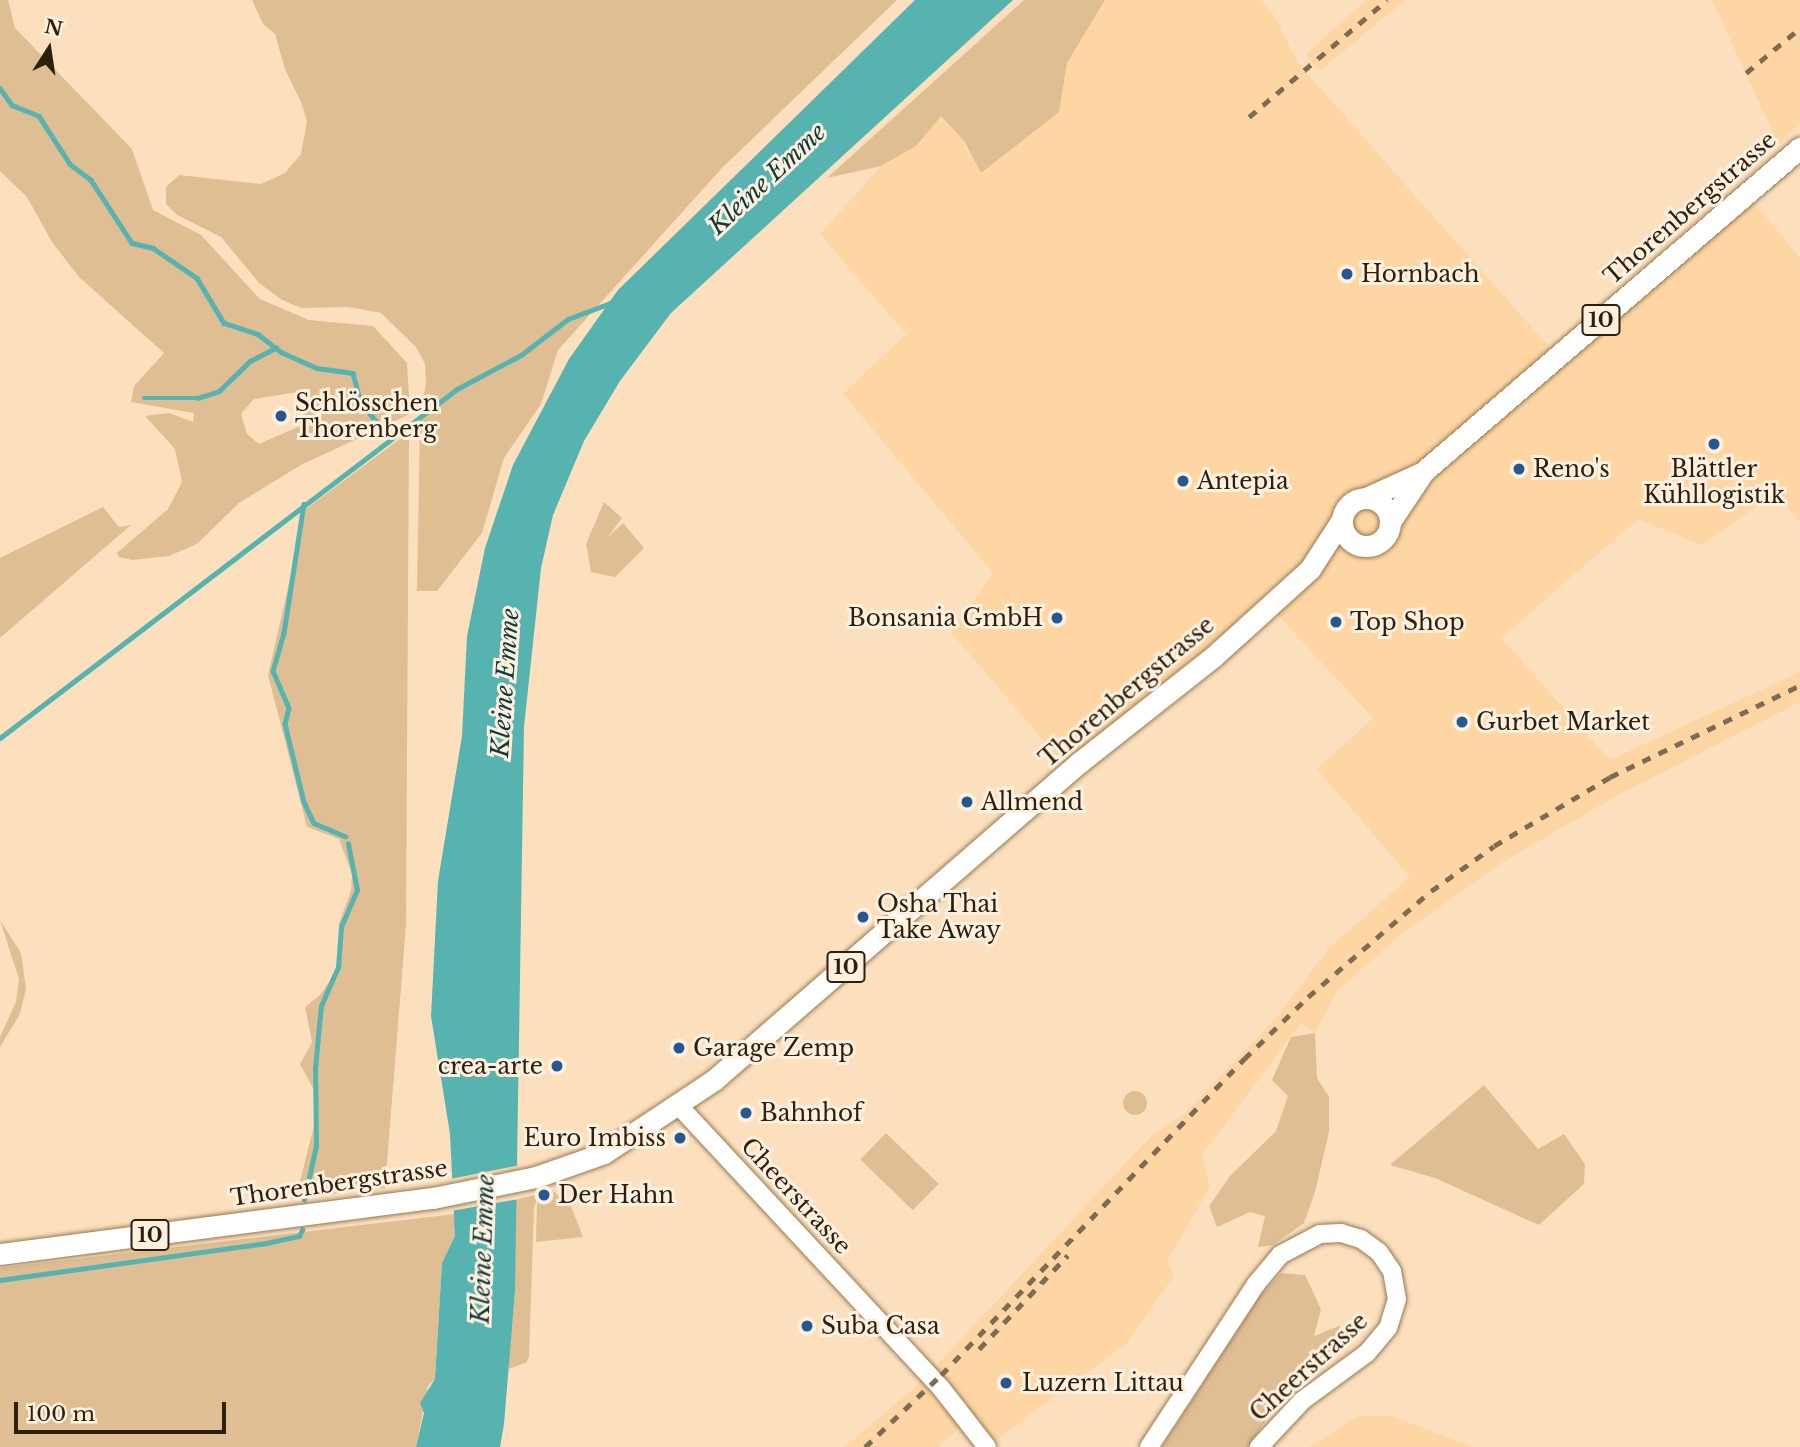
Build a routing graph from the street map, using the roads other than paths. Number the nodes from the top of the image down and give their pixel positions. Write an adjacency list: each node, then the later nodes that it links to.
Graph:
1 (1800, 148): 2 (main road, Thorenbergstrasse / 10)
2 (1423, 472): 3 (main road, Thorenbergstrasse / 10); 5 (main road, Thorenbergstrasse / 10)
3 (1368, 497): 4 (main road, 10); 5 (main road)
4 (1341, 521): 6 (main road); 7 (main road, Thorenbergstrasse / 10)
5 (1390, 522): 6 (main road, 10)
6 (1360, 545): 7 (main road, Thorenbergstrasse / 10)
7 (1310, 569): 8 (main road, Thorenbergstrasse / 10)
8 (679, 1106): 9 (main road, Thorenbergstrasse / 10); 10 (street, Cheerstrasse)
9 (0, 1254)
10 (987, 1447)
11 (1149, 1447): 12 (street, Cheerstrasse)
12 (1259, 1447)

